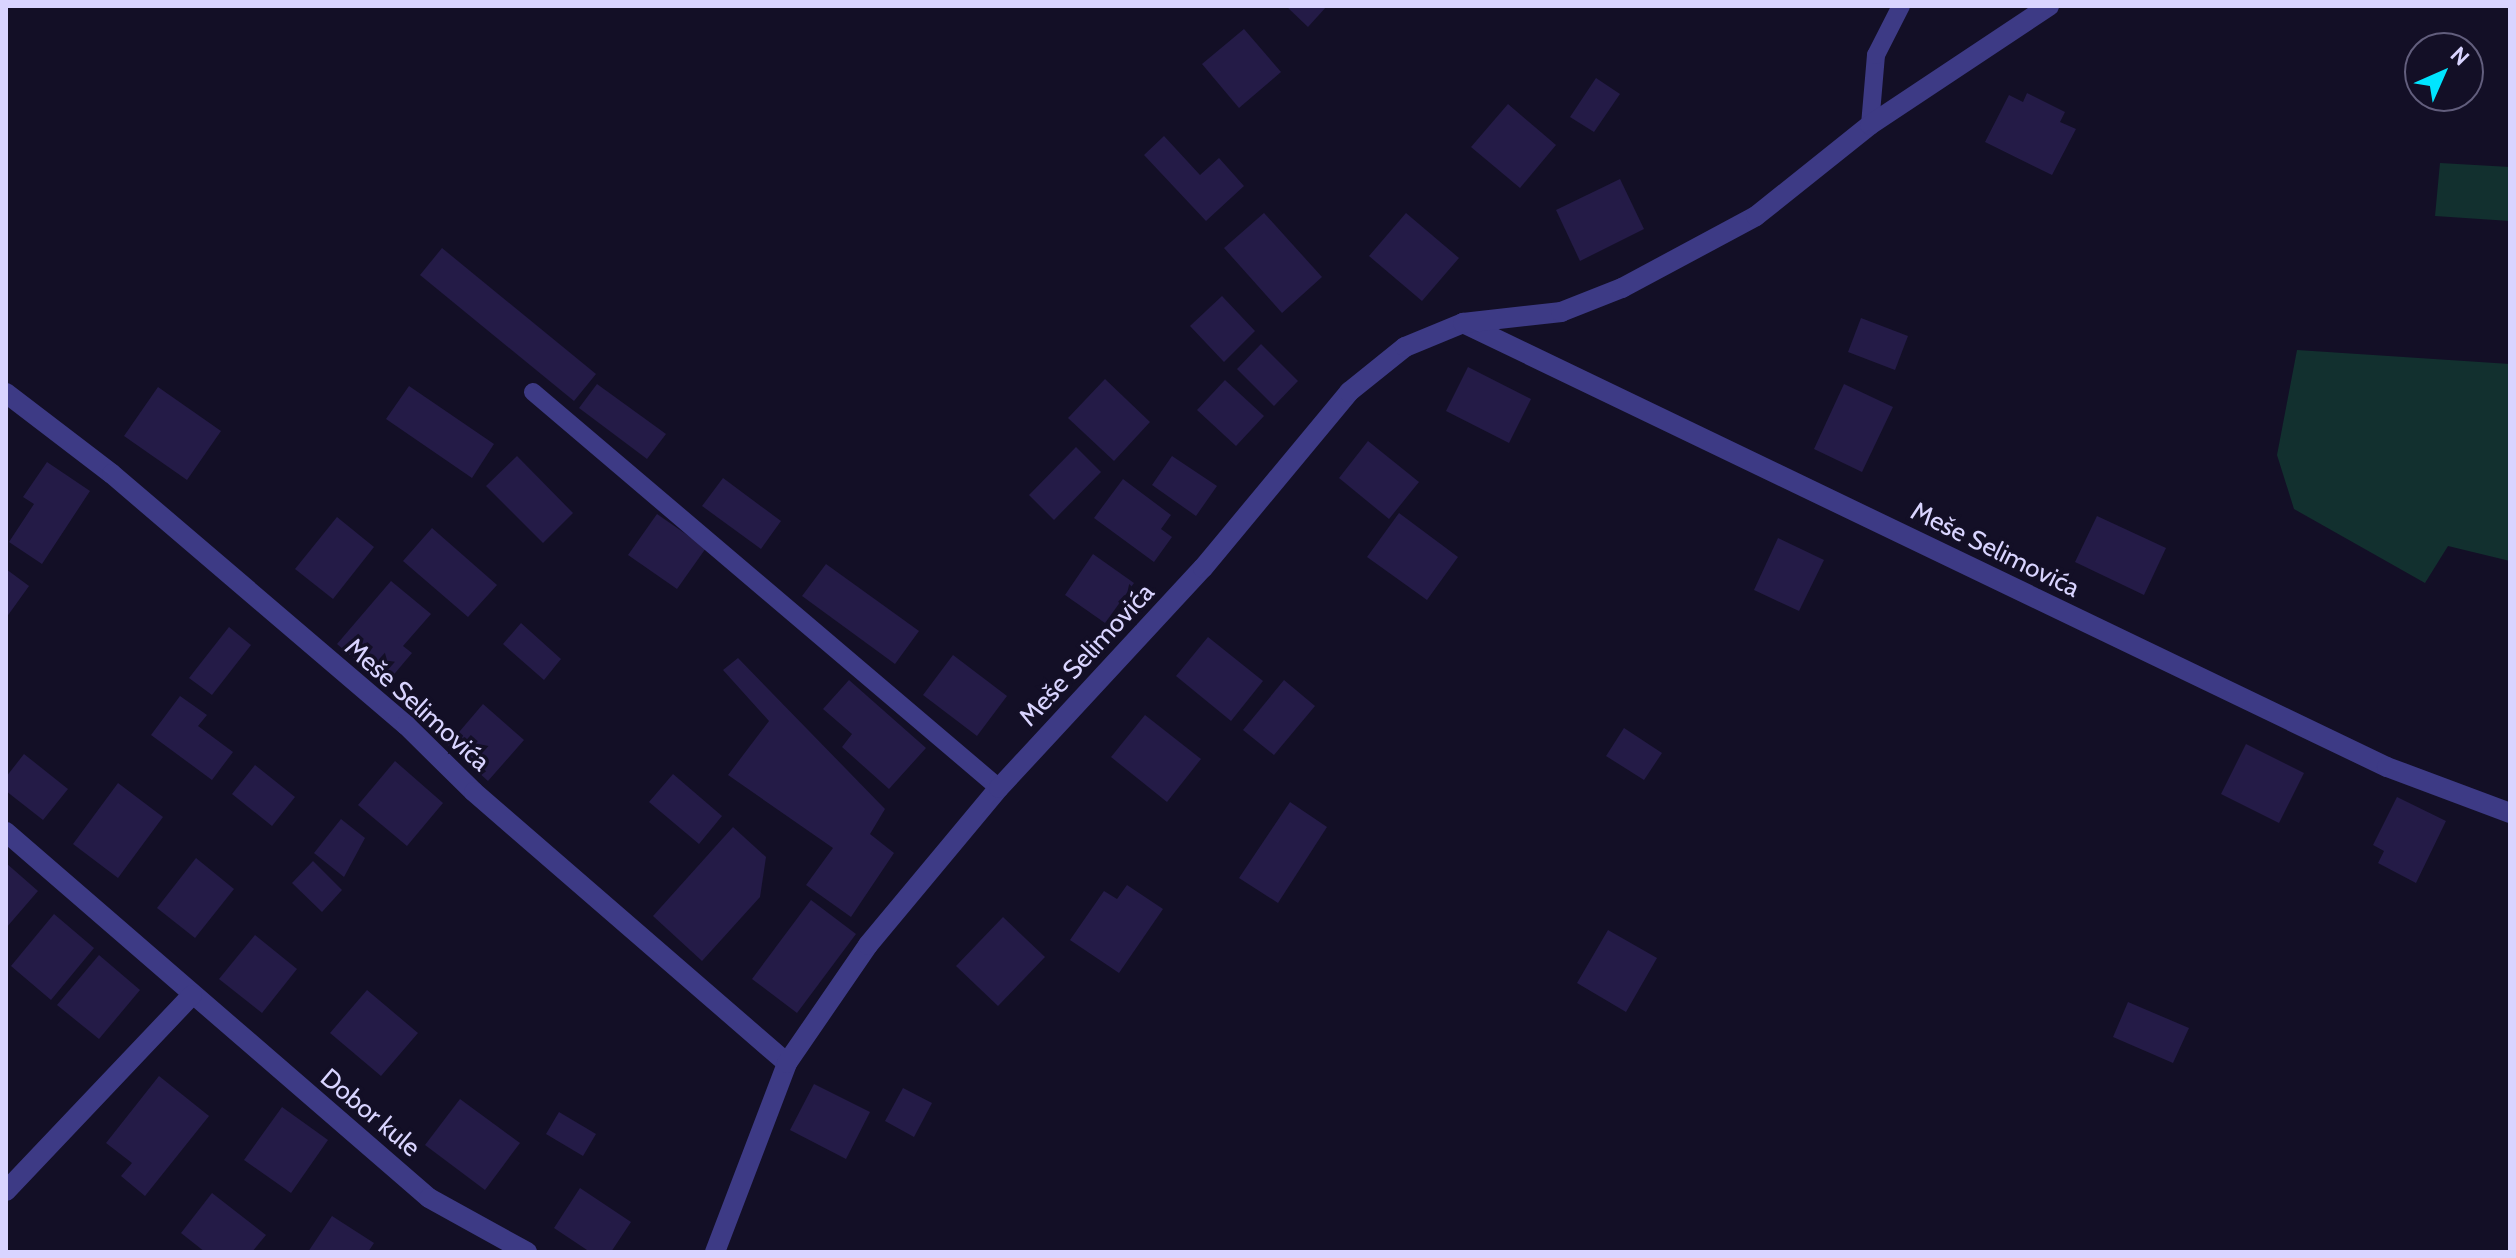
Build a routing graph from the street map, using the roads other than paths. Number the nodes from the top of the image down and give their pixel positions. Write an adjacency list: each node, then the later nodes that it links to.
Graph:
1 (1901, 6): 3 (lane)
2 (2049, 6): 3 (street, Meše Selimovića)
3 (1870, 125): 4 (street, Meše Selimovića)
4 (1463, 323): 7 (street, Meše Selimovića); 8 (street, Meše Selimovića)
5 (533, 392): 7 (lane)
6 (6, 393): 11 (street, Meše Selimovića)
7 (999, 788): 11 (street, Meše Selimovića)
8 (2510, 813)
9 (6, 832): 10 (street, Dobor kule)
10 (192, 995): 12 (street); 13 (street, Dobor kule)
11 (787, 1063): 14 (street, Meše Selimovića)
12 (6, 1191)
13 (527, 1252)
14 (715, 1252)

